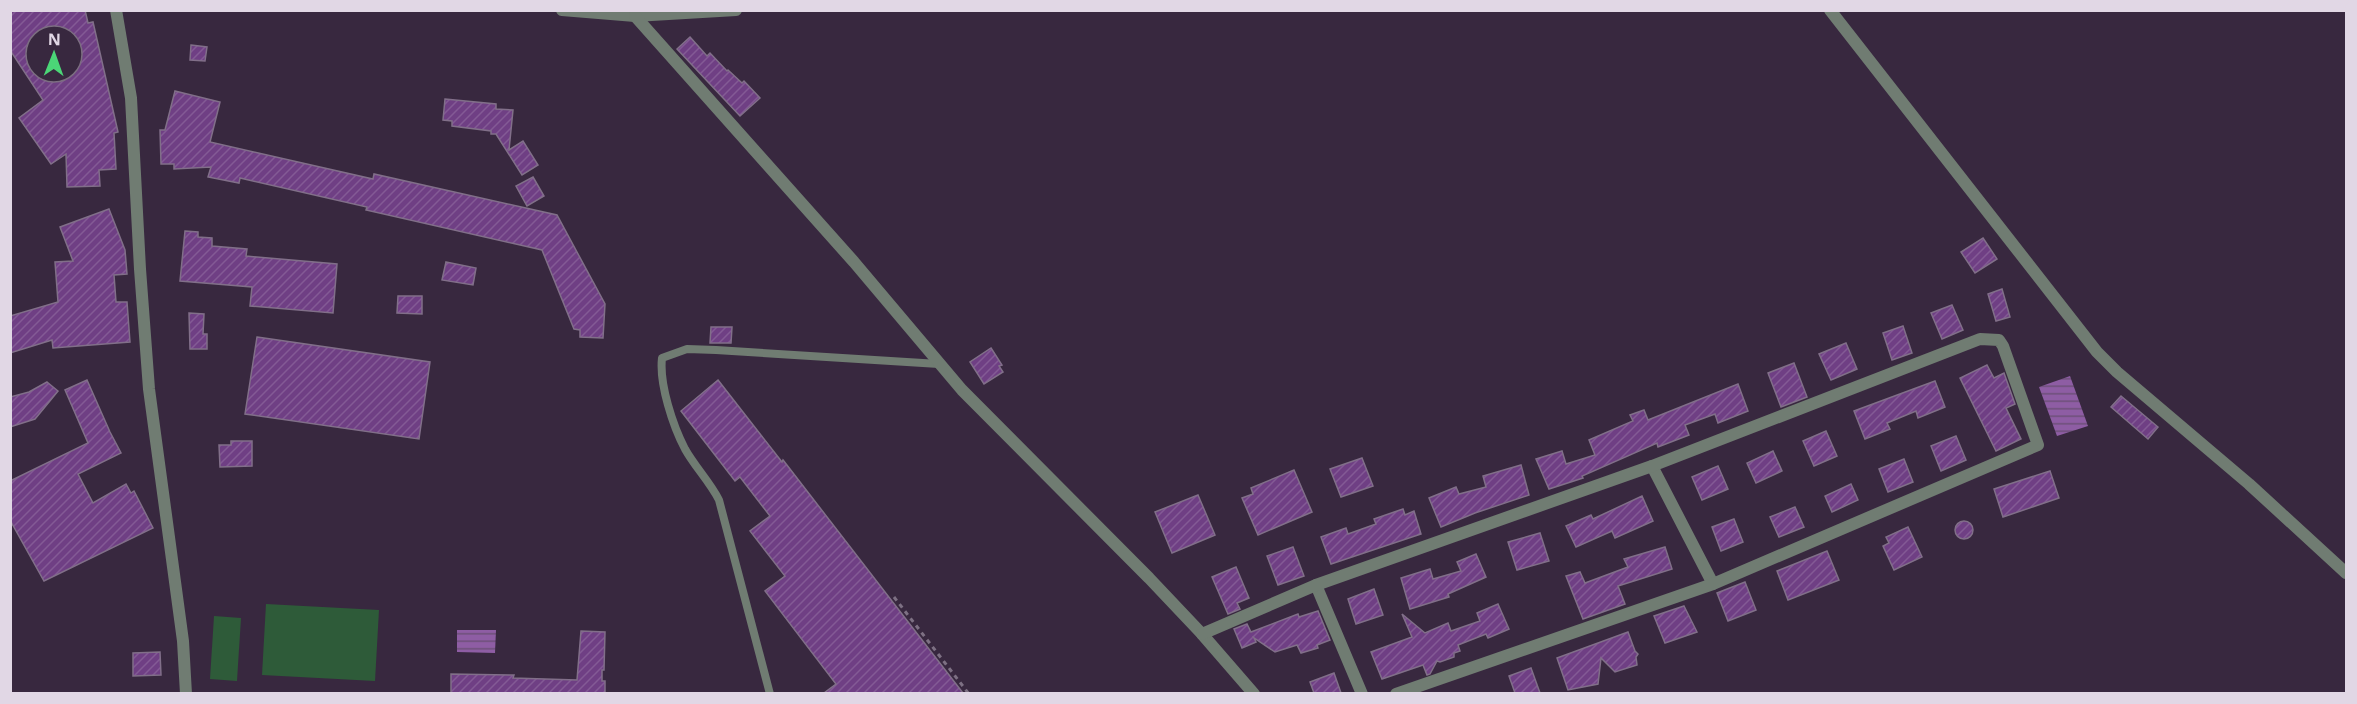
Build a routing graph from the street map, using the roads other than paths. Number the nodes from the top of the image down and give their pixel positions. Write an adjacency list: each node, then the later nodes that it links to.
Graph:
1 (116, 10): 12 (street)
2 (562, 10): 5 (street)
3 (736, 10): 5 (street)
4 (1830, 10): 8 (street)
5 (635, 16): 6 (street)
6 (939, 364): 11 (street); 13 (lane)
7 (1653, 466): 9 (street); 9 (street); 10 (street)
8 (2346, 573)
9 (1713, 584): 16 (street)
10 (1316, 585): 11 (street); 15 (street)
11 (1202, 634): 14 (street)
12 (186, 693)
13 (770, 693)
14 (1254, 693)
15 (1362, 693)
16 (1396, 693)

